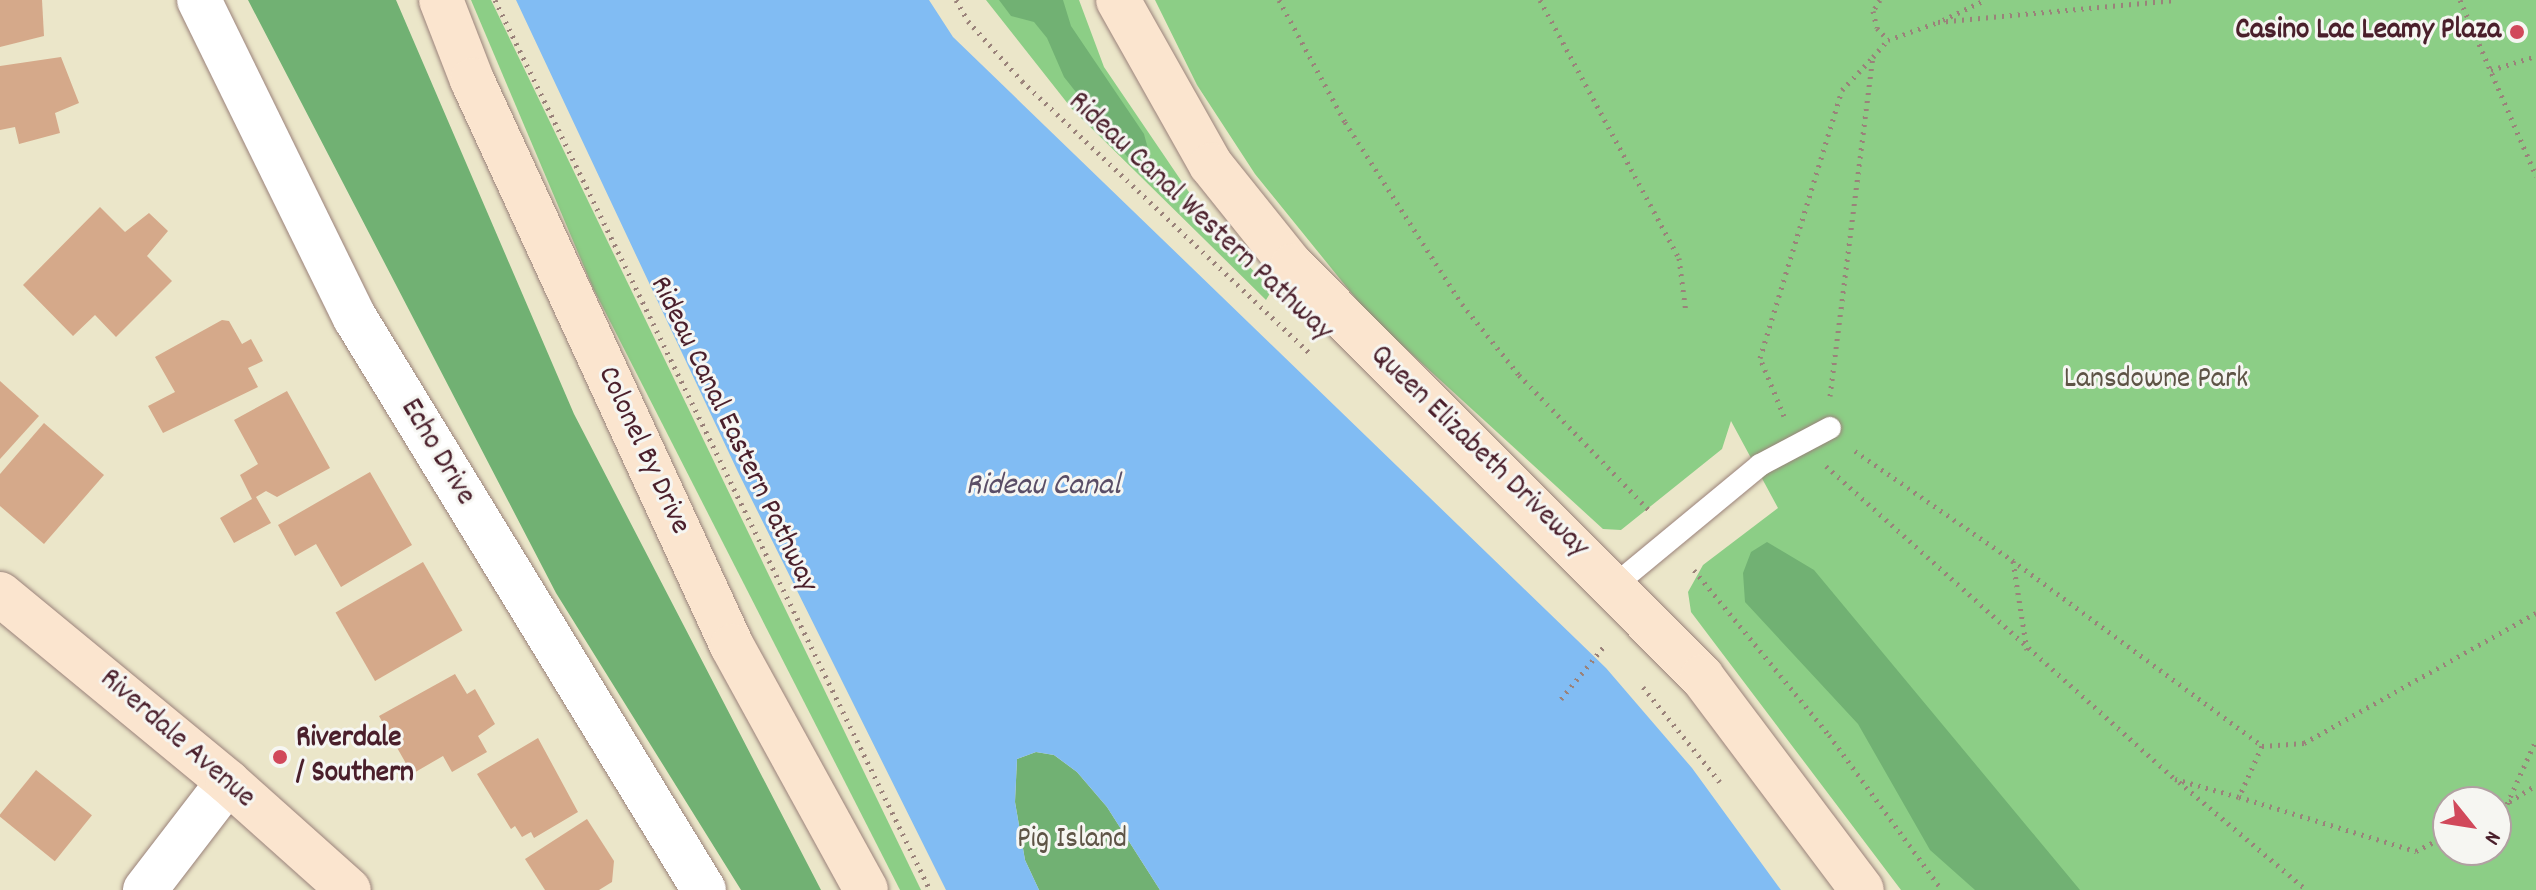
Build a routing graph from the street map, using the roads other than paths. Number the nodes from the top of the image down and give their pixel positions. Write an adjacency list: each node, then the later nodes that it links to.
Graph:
1 (199, 0): 10 (street, Echo Drive)
2 (441, 0): 11 (main road, Colonel By Drive)
3 (1118, 0): 5 (main road, Queen Elizabeth Driveway)
4 (1830, 428): 5 (lane)
5 (1615, 585): 12 (main road, Queen Elizabeth Driveway)
6 (0, 594): 7 (main road, Riverdale Avenue)
7 (228, 782): 8 (street); 9 (main road, Riverdale Avenue)
8 (145, 890)
9 (349, 890)
10 (704, 890)
11 (866, 890)
12 (1862, 890)

